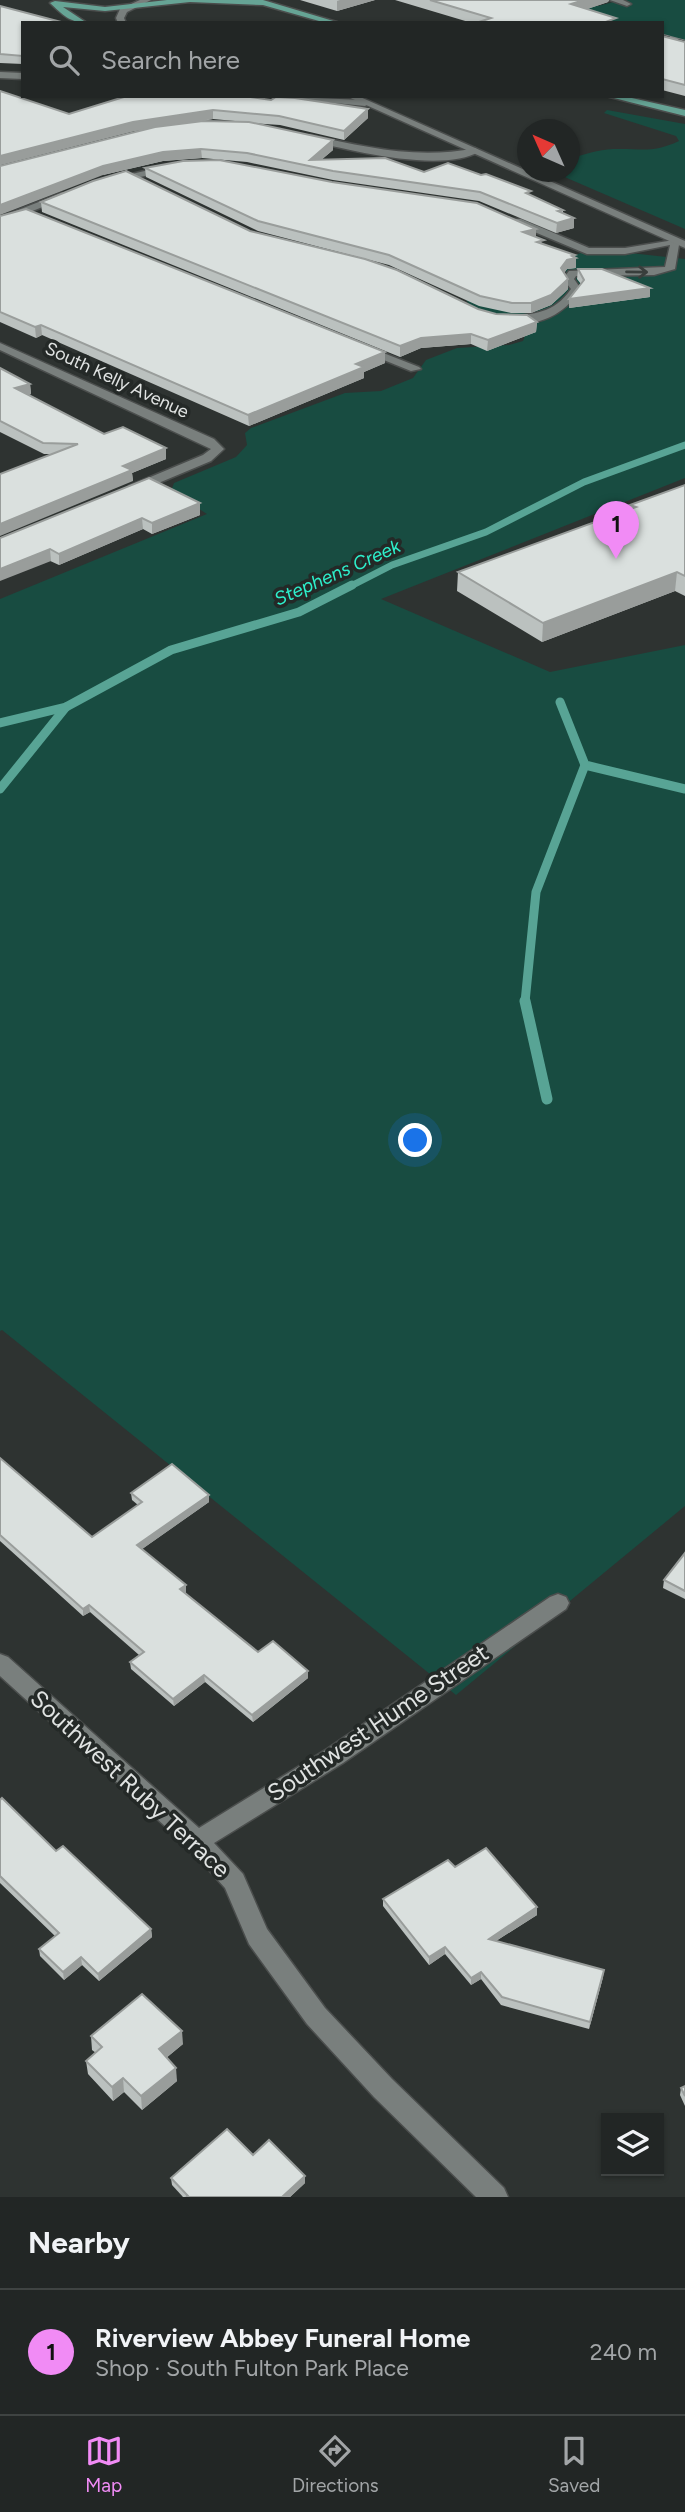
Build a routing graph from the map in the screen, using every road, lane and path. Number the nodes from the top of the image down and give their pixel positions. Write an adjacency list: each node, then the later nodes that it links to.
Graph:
1 (147, 0): 6 (street)
2 (614, 0): 5 (street)
3 (54, 1): 6 (main road); 7 (main road)
4 (258, 1): 6 (main road); 9 (main road)
5 (627, 4)
6 (131, 5): 8 (street)
7 (79, 21)
8 (122, 21)
9 (329, 21)
10 (0, 75): 11 (street)
11 (21, 76)
12 (296, 98): 16 (street)
13 (354, 98): 16 (street)
14 (619, 98): 18 (main road)
15 (660, 98): 17 (main road)
16 (365, 103): 20 (street)
17 (685, 104)
18 (685, 113)
19 (300, 136): 20 (street)
20 (475, 151): 30 (street)
21 (182, 166): 22 (street)
22 (130, 176): 23 (street); 24 (street)
23 (103, 182)
24 (150, 185)
25 (76, 190): 26 (street)
26 (26, 212): 27 (street); 29 (street)
27 (38, 217)
28 (507, 217): 30 (street)
29 (0, 221)
30 (680, 243): 31 (street, one-way to 30)
31 (503, 319)
32 (350, 342): 34 (street)
33 (0, 346): 35 (street, South Kelly Avenue)
34 (415, 369)
35 (118, 494)
36 (558, 1603): 38 (street, Southwest Hume Street)
37 (0, 1663): 38 (street, Southwest Ruby Terrace)
38 (197, 1841): 39 (street, Southwest Ruby Terrace)
39 (495, 2197)

